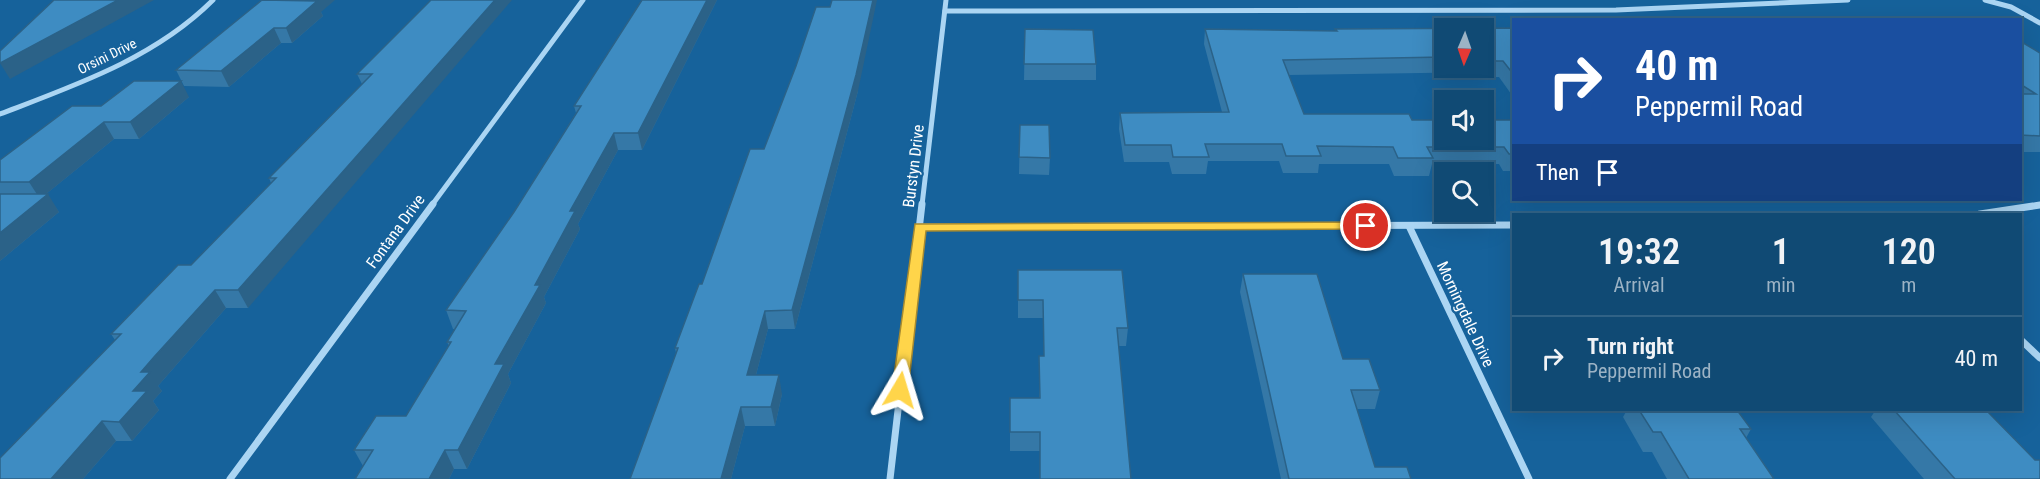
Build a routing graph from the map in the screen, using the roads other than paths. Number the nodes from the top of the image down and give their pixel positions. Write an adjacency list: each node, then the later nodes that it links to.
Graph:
1 (213, 0): 8 (street, Orsini Drive)
2 (583, 0): 16 (street, Fontana Drive)
3 (946, 0): 6 (street, Burstyn Drive)
4 (1848, 0): 6 (street)
5 (1985, 0): 7 (street)
6 (945, 11): 13 (street, Burstyn Drive)
7 (2040, 23)
8 (0, 114)
9 (2040, 205): 10 (street)
10 (1987, 213)
11 (1512, 225): 12 (street)
12 (1409, 226): 13 (street); 18 (street, Morningdale Drive)
13 (919, 227): 17 (street, Burstyn Drive)
14 (2022, 341): 15 (street)
15 (2040, 358)
16 (230, 479)
17 (890, 479)
18 (1529, 479)

